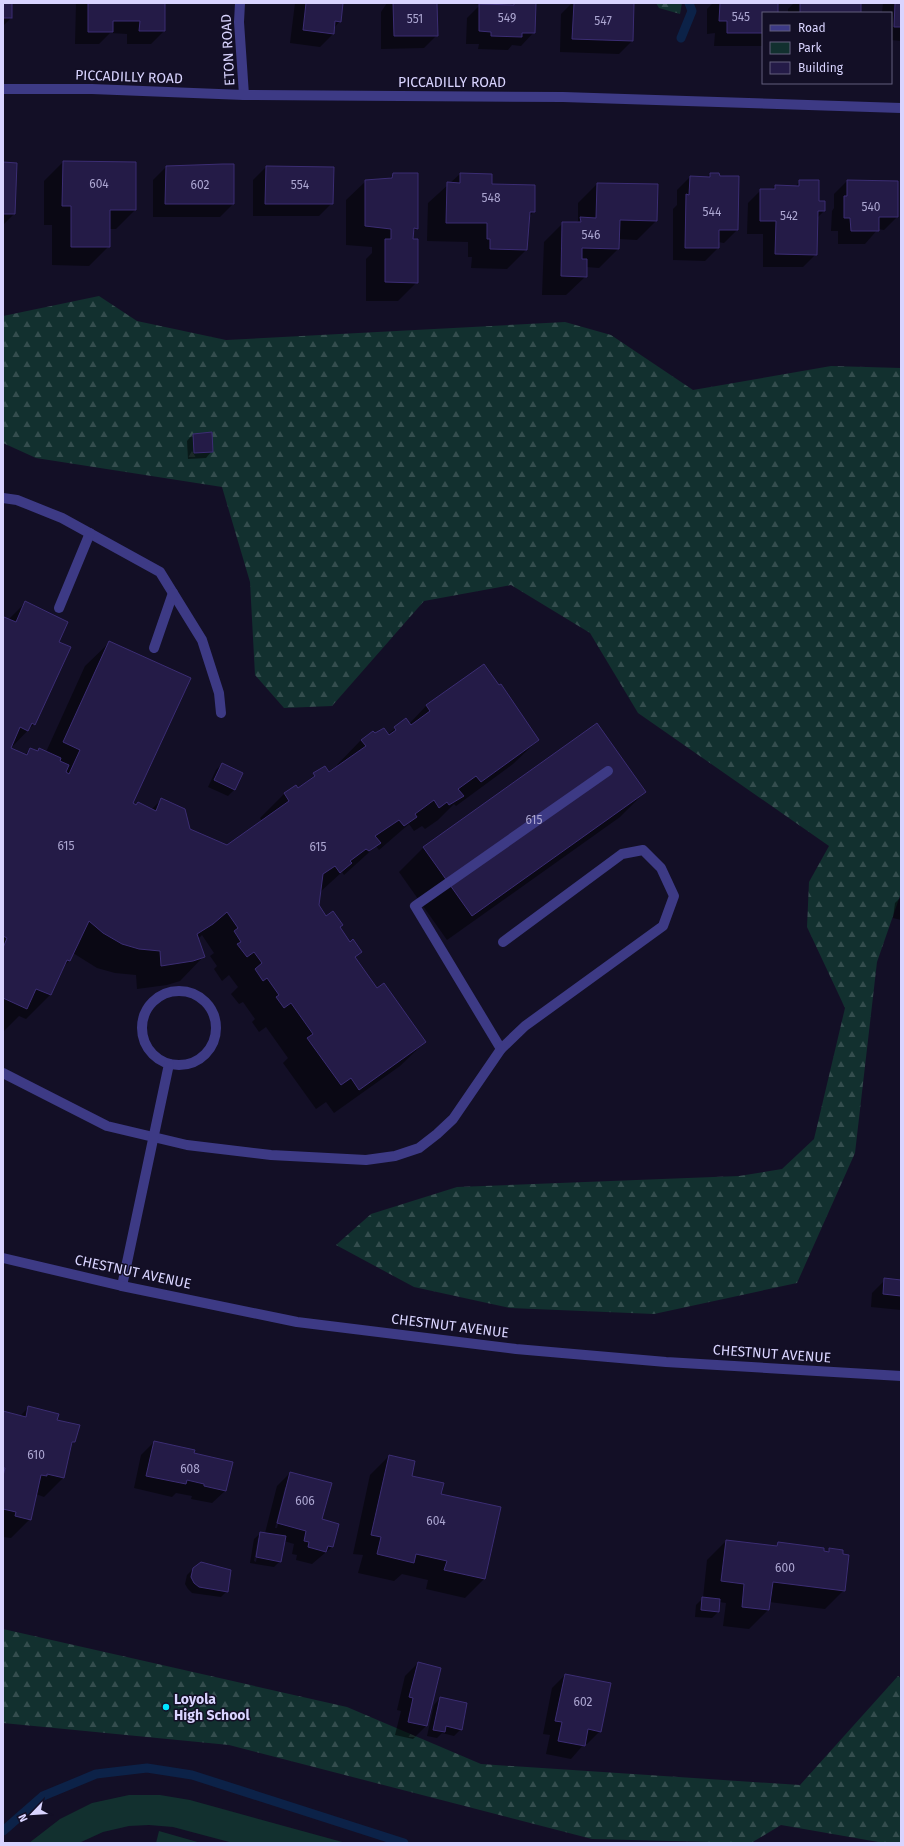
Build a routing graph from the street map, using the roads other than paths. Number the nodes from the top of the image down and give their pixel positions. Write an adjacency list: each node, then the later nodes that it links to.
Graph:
1 (240, 3): 3 (street, ETON ROAD)
2 (3, 89): 3 (street, PICCADILLY ROAD)
3 (244, 95): 4 (street, PICCADILLY ROAD)
4 (901, 108)
5 (3, 498): 6 (street)
6 (90, 533): 7 (street); 8 (street)
7 (173, 593): 9 (street); 10 (street)
8 (59, 608)
9 (154, 648)
10 (221, 713)
11 (608, 771): 13 (street)
12 (503, 942): 13 (street)
13 (501, 1049): 16 (street)
14 (169, 1064): 14 (street); 16 (street)
15 (3, 1073): 16 (street)
16 (153, 1136): 18 (street)
17 (3, 1258): 18 (street, CHESTNUT AVENUE)
18 (122, 1286): 19 (street, CHESTNUT AVENUE)
19 (901, 1376)

